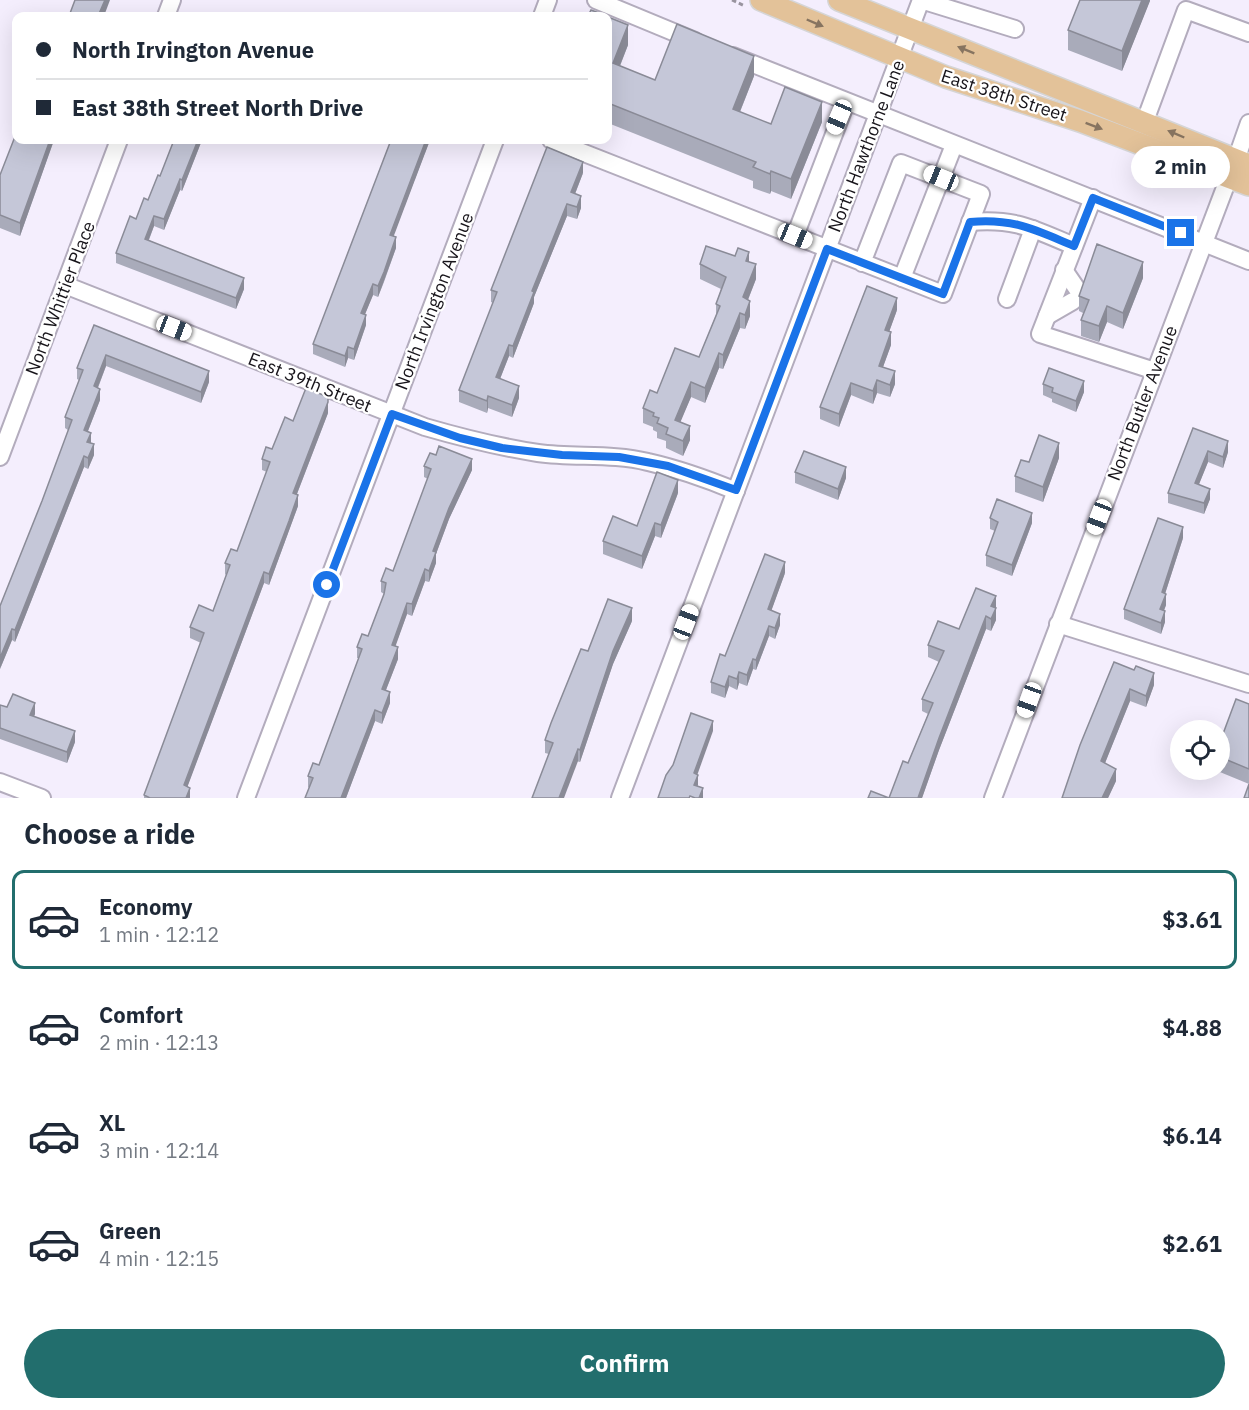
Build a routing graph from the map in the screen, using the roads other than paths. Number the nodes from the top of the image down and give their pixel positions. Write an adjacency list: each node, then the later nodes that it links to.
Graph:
1 (596, 0): 9 (street)
2 (761, 0): 8 (main road, East 38th Street, one-way to 8)
3 (839, 0): 5 (main road, East 38th Street)
4 (921, 0): 5 (street, North Hawthorne Lane); 6 (street)
5 (911, 28): 8 (street, North Hawthorne Lane); 11 (main road, East 38th Street, one-way to 5)
6 (1015, 29)
7 (1249, 33): 11 (street)
8 (899, 58): 10 (street, North Hawthorne Lane); 17 (main road, East 38th Street, one-way to 17)
9 (846, 103): 10 (street); 23 (street)
10 (878, 116): 16 (street); 26 (street, North Hawthorne Lane)
11 (1145, 121): 17 (main road, East 38th Street, one-way to 11)
12 (1249, 123): 17 (street, North Butler Avenue)
13 (118, 144): 31 (street, North Whittier Place)
14 (493, 144): 35 (street, North Irvington Avenue)
15 (561, 144): 23 (street)
16 (954, 145): 18 (street); 20 (street)
17 (1238, 167): 19 (main road, East 38th Street); 24 (street, North Butler Avenue)
18 (941, 178): 21 (street); 28 (street); 30 (street)
19 (1249, 184)
20 (1093, 198): 24 (street); 25 (street)
21 (970, 222): 22 (street); 30 (street)
22 (1033, 229): 25 (street); 32 (street)
23 (795, 236): 26 (street)
24 (1203, 242): 27 (street); 34 (street, North Butler Avenue)
25 (1074, 246): 29 (street)
26 (827, 249): 28 (street); 37 (street, North Hawthorne Lane)
27 (1249, 261)
28 (862, 263): 30 (street)
29 (1064, 270): 33 (street); 33 (street)
30 (902, 278)
31 (65, 285): 35 (street, East 39th Street); 36 (street, North Whittier Place)
32 (1007, 299)
33 (1047, 316): 34 (street)
34 (1155, 371): 38 (street, North Butler Avenue)
35 (392, 414): 37 (street, East 39th Street); 42 (street, North Irvington Avenue)
36 (0, 457)
37 (736, 490): 43 (street, North Hawthorne Lane)
38 (1058, 624): 39 (street); 44 (street, North Butler Avenue)
39 (1249, 684)
40 (0, 782): 41 (street)
41 (42, 798)
42 (246, 798)
43 (620, 798)
44 (993, 798)

